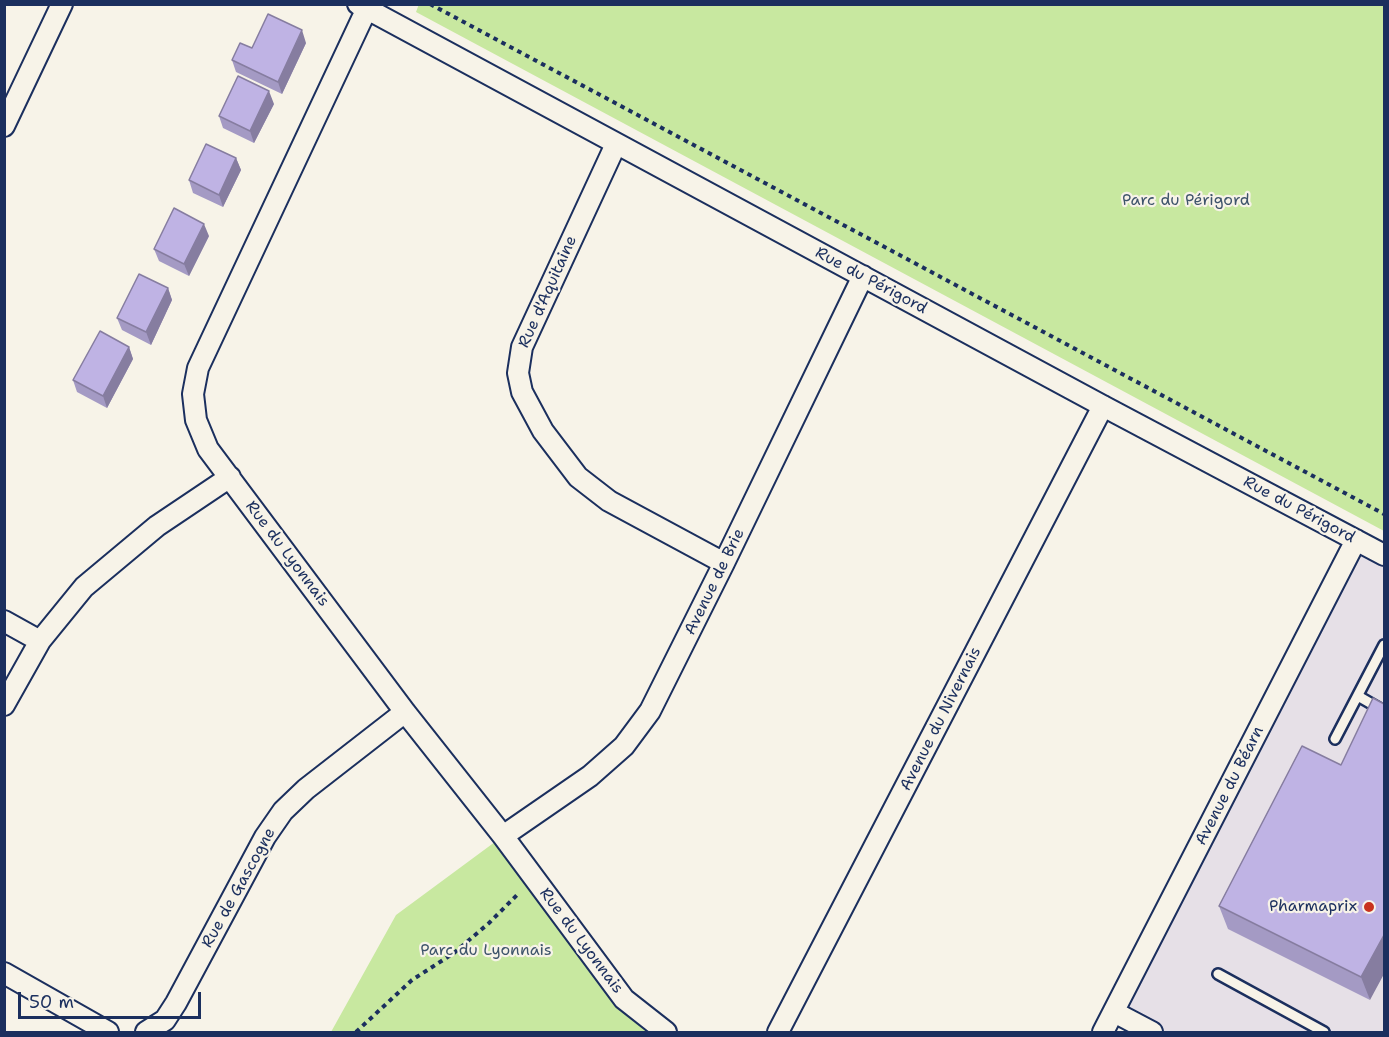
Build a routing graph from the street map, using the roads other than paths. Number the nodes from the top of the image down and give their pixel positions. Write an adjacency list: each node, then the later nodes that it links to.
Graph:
1 (62, 4): 3 (street)
2 (365, 6): 4 (street, Rue du Périgord); 7 (street, Rue du Lyonnais)
3 (4, 126)
4 (616, 144): 5 (street, Rue du Périgord); 10 (street, Rue d'Aquitaine)
5 (863, 276): 6 (street, Rue du Périgord); 10 (street, Avenue de Brie)
6 (1103, 406): 8 (street, Rue du Périgord); 26 (street, Avenue du Nivernais)
7 (230, 477): 12 (street); 17 (street, Rue du Lyonnais)
8 (1356, 540): 9 (street, Rue du Périgord); 22 (street, Avenue du Béarn)
9 (1384, 555)
10 (724, 563): 19 (street, Avenue de Brie)
11 (4, 621): 12 (street)
12 (40, 641): 15 (street)
13 (1384, 645): 14 (lane)
14 (1358, 696): 16 (lane); 18 (lane)
15 (4, 705)
16 (1384, 711)
17 (405, 712): 19 (street, Rue du Lyonnais); 24 (street, Rue de Gascogne)
18 (1335, 740)
19 (503, 836): 25 (street, Rue du Lyonnais)
20 (4, 973): 23 (street)
21 (1218, 974): 29 (lane)
22 (1114, 1012): 27 (street, Avenue du Béarn); 28 (street)
23 (108, 1032)
24 (147, 1032)
25 (666, 1032)
26 (778, 1032)
27 (1103, 1032)
28 (1152, 1032)
29 (1324, 1032)

